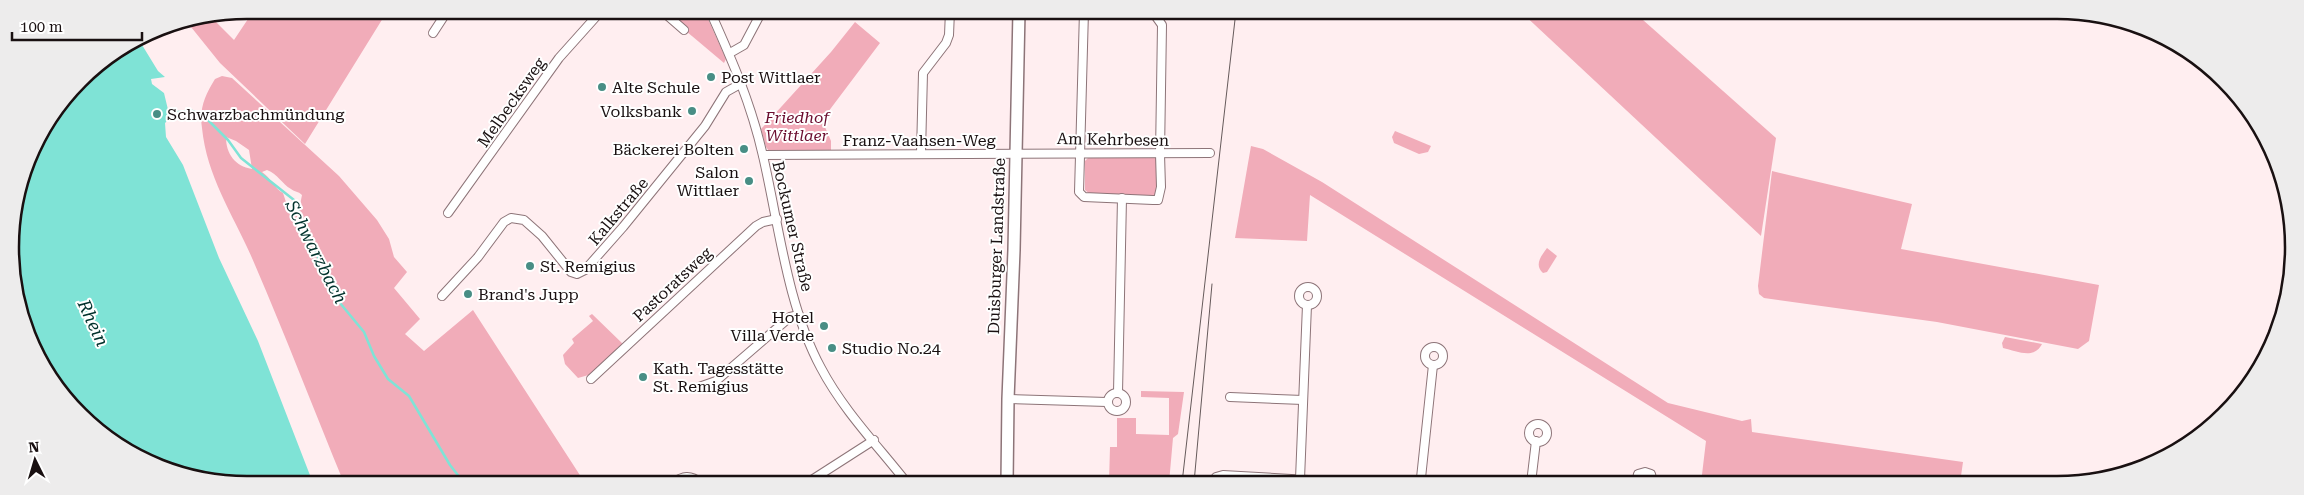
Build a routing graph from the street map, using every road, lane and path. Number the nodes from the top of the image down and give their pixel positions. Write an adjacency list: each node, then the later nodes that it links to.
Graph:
1 (442, 19): 11 (street)
2 (594, 19): 21 (street, Melbecksweg)
3 (671, 19): 10 (street)
4 (714, 19): 12 (street, Bockumer Straße)
5 (757, 19): 12 (street)
6 (950, 19): 16 (street)
7 (1019, 19): 14 (main road, Duisburger Landstraße)
8 (1084, 19): 17 (street)
9 (1159, 19): 18 (street)
10 (684, 30)
11 (433, 33)
12 (730, 53): 13 (street, Bockumer Straße)
13 (742, 83): 19 (street, Bockumer Straße); 23 (street, Kalkstraße)
14 (1016, 152): 16 (street, Franz-Vaahsen-Weg); 17 (street, Am Kehrbesen); 31 (main road, Duisburger Landstraße)
15 (1210, 152): 18 (street, Am Kehrbesen)
16 (921, 153): 19 (street, Franz-Vaahsen-Weg)
17 (1080, 153): 18 (street, Am Kehrbesen); 20 (street)
18 (1160, 154): 20 (street)
19 (763, 155): 22 (street, Bockumer Straße)
20 (1122, 198): 29 (street)
21 (448, 213)
22 (777, 219): 25 (street, Bockumer Straße); 27 (street, Pastoratsweg)
23 (442, 296)
24 (1307, 305): 32 (street)
25 (799, 315): 28 (street); 34 (street, Bockumer Straße)
26 (1433, 365): 42 (street)
27 (592, 379)
28 (699, 387)
29 (1118, 393): 33 (street); 33 (street)
30 (1230, 397): 32 (street)
31 (1008, 399): 33 (street); 38 (main road, Duisburger Landstraße)
32 (1303, 400): 41 (street)
33 (1107, 402)
34 (874, 440): 36 (street); 37 (street, Bockumer Straße)
35 (1536, 441): 43 (street)
36 (818, 476)
37 (902, 476)
38 (1007, 476)
39 (1220, 476): 40 (street)
40 (1242, 476)
41 (1300, 476)
42 (1421, 476)
43 (1532, 476)
44 (1638, 476): 45 (street)
45 (1651, 476)

